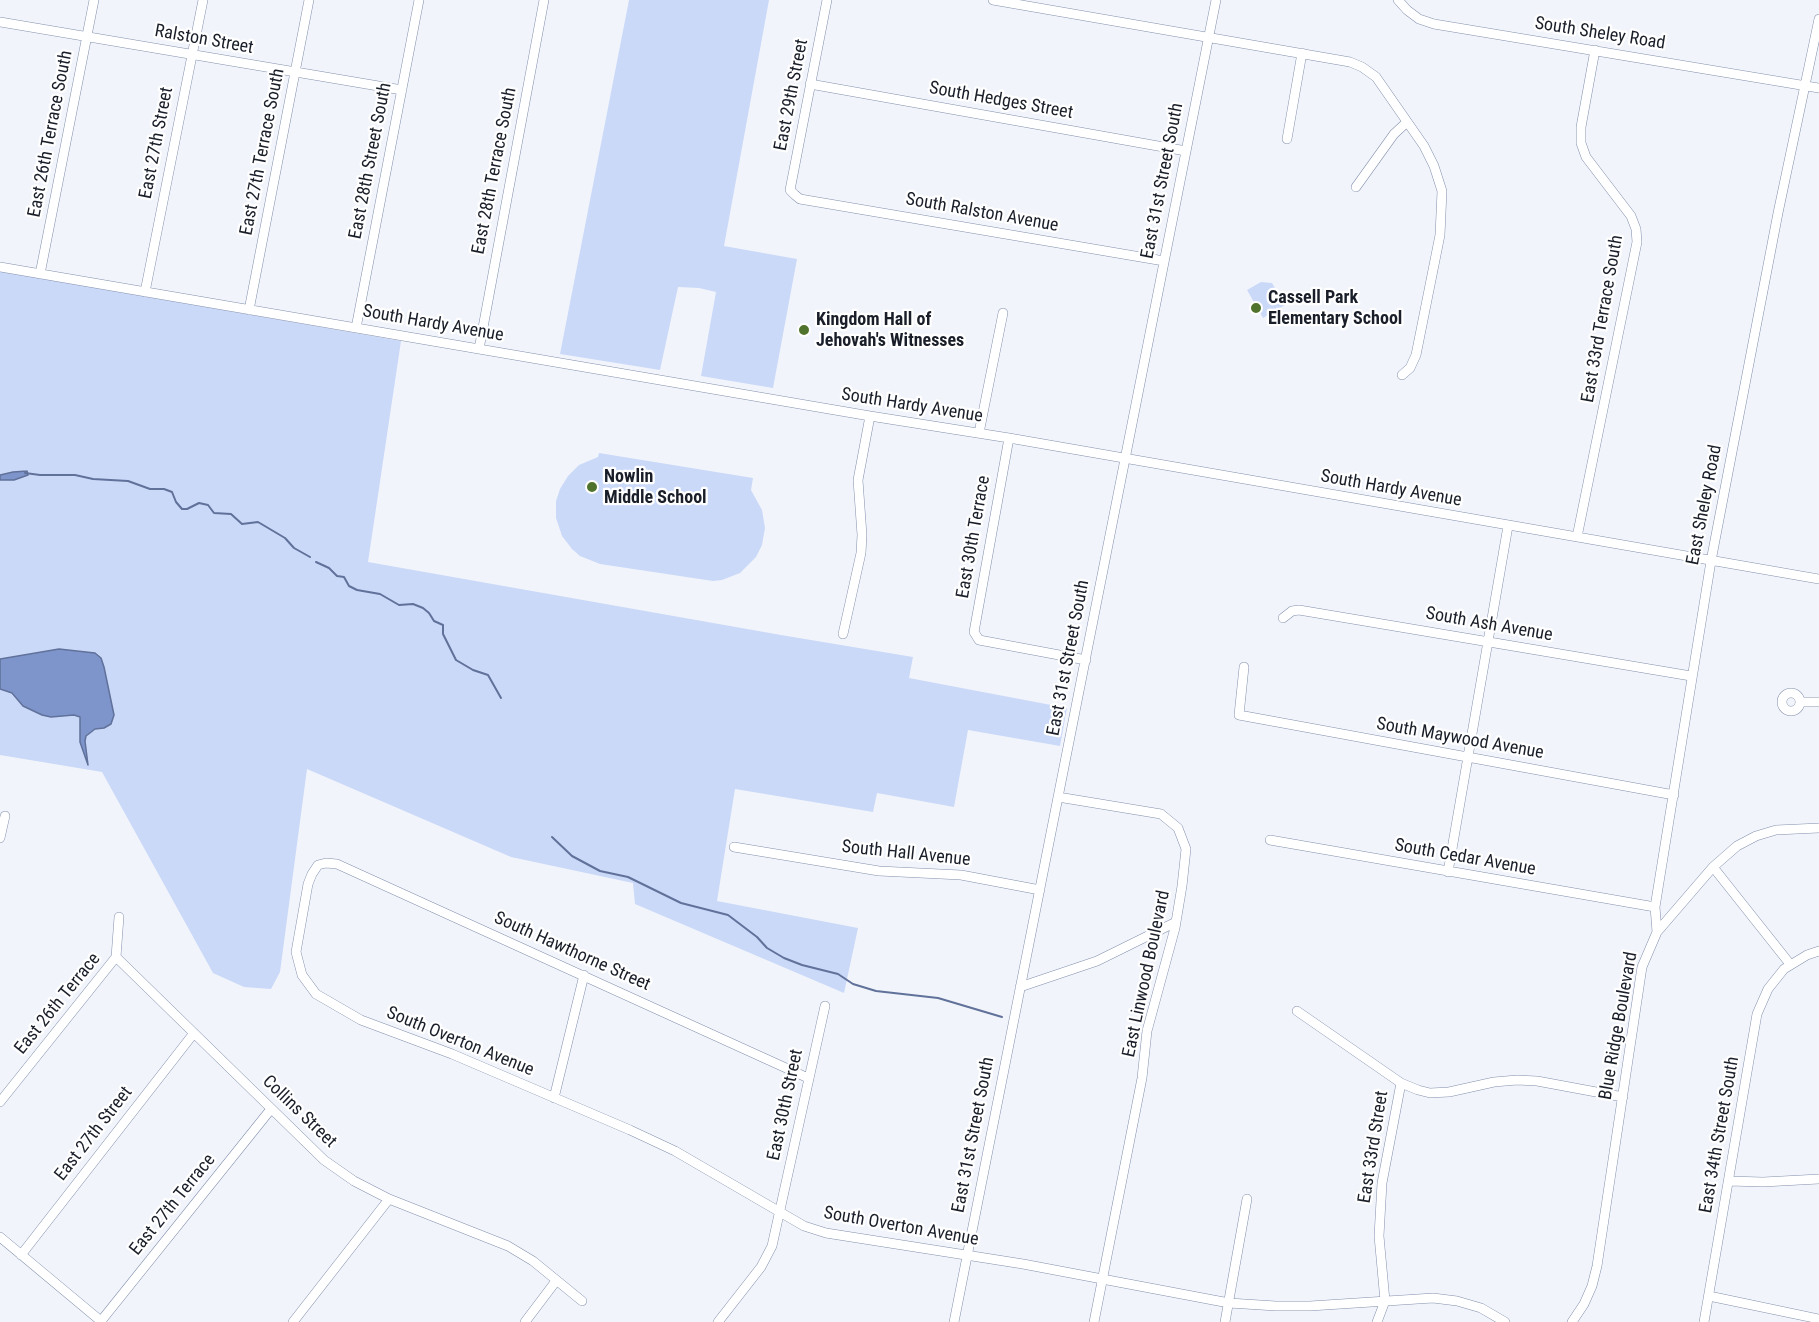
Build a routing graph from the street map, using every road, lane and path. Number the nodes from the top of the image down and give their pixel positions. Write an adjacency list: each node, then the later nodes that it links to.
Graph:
1 (94, 0): 12 (street, East 26th Terrace South)
2 (203, 0): 16 (street, East 27th Street)
3 (309, 0): 17 (street, East 27th Terrace South)
4 (419, 0): 21 (street, East 28th Street South)
5 (544, 0): 34 (street, East 28th Terrace South)
6 (827, 0): 18 (street, East 29th Street)
7 (993, 0): 13 (street)
8 (1216, 0): 13 (street, East 31st Street South)
9 (1398, 0): 14 (street, South Sheley Road)
10 (1819, 19): 19 (street)
11 (0, 22): 12 (street, Ralston Street)
12 (87, 37): 16 (street, Ralston Street); 29 (street, East 26th Terrace South)
13 (1209, 37): 15 (street); 24 (street, East 31st Street South)
14 (1595, 50): 19 (street, South Sheley Road); 41 (street, East 33rd Terrace South)
15 (1302, 53): 22 (street); 23 (street)
16 (192, 54): 17 (street, Ralston Street); 30 (street, East 27th Street)
17 (295, 72): 21 (street, Ralston Street); 31 (street, East 27th Terrace South)
18 (810, 84): 24 (street, South Hedges Street); 26 (street, East 29th Street)
19 (1805, 86): 20 (street, South Sheley Road); 42 (street, East Sheley Road)
20 (1819, 88)
21 (402, 90): 33 (street, East 28th Street South)
22 (1407, 122): 25 (street); 35 (street)
23 (1287, 139)
24 (1186, 151): 27 (street, East 31st Street South)
25 (1356, 187)
26 (795, 195): 27 (street, South Ralston Avenue)
27 (1164, 261): 39 (street, East 31st Street South)
28 (0, 267): 29 (street, South Hardy Avenue)
29 (40, 274): 30 (street, South Hardy Avenue)
30 (145, 292): 31 (street, South Hardy Avenue)
31 (249, 310): 33 (street, South Hardy Avenue)
32 (1003, 313): 37 (street)
33 (356, 328): 34 (street, South Hardy Avenue)
34 (479, 348): 36 (street, South Hardy Avenue)
35 (1402, 375)
36 (870, 416): 37 (street, South Hardy Avenue); 45 (street)
37 (980, 433): 38 (street, South Hardy Avenue)
38 (1009, 438): 39 (street, South Hardy Avenue); 47 (street, East 30th Terrace)
39 (1125, 459): 40 (street, South Hardy Avenue); 47 (street, East 31st Street South)
40 (1508, 526): 41 (street, South Hardy Avenue); 46 (street)
41 (1577, 537): 42 (street, South Hardy Avenue)
42 (1711, 561): 43 (street, South Hardy Avenue); 49 (street, East Sheley Road)
43 (1819, 579)
44 (1283, 618): 46 (street, South Ash Avenue)
45 (843, 634)
46 (1488, 642): 49 (street, South Ash Avenue); 52 (street)
47 (1086, 660): 54 (street, East 31st Street South)
48 (1244, 667): 52 (street, South Maywood Avenue)
49 (1691, 676): 53 (street, East Sheley Road)
50 (1800, 702): 51 (street)
51 (1819, 702)
52 (1468, 756): 53 (street, South Maywood Avenue); 61 (street)
53 (1674, 795): 63 (street, East Sheley Road)
54 (1058, 797): 62 (street, East 31st Street South); 65 (street, East Linwood Boulevard)
55 (4, 816): 57 (street)
56 (1819, 828): 60 (street, Blue Ridge Boulevard)
57 (0, 838)
58 (1270, 840): 61 (street, South Cedar Avenue)
59 (734, 847): 62 (street, South Hall Avenue)
60 (1713, 867): 66 (street, Blue Ridge Boulevard); 69 (street)
61 (1448, 872): 63 (street, South Cedar Avenue)
62 (1040, 890): 72 (street, East 31st Street South)
63 (1655, 907): 66 (street, East Sheley Road)
64 (119, 917): 68 (street, East 26th Terrace)
65 (1176, 922): 72 (street); 90 (street, East Linwood Boulevard)
66 (1657, 932): 78 (street, Blue Ridge Boulevard)
67 (1819, 951): 69 (street)
68 (116, 957): 75 (street, Collins Street); 80 (street, East 26th Terrace)
69 (1790, 964): 83 (street, East 34th Street South)
70 (584, 975): 71 (street, South Hawthorne Street); 76 (street, South Hawthorne Street); 79 (street)
71 (306, 982): 79 (street, South Overton Avenue)
72 (1020, 987): 89 (street, East 31st Street South)
73 (825, 1005): 76 (street, East 30th Street)
74 (1297, 1011): 77 (street)
75 (194, 1033): 81 (street, Collins Street); 88 (street, East 27th Street)
76 (808, 1078): 86 (street, East 30th Street)
77 (1401, 1083): 78 (street); 94 (street, East 33rd Street)
78 (1623, 1097): 106 (street, Blue Ridge Boulevard)
79 (555, 1098): 86 (street, South Overton Avenue)
80 (0, 1102)
81 (271, 1109): 84 (street, Collins Street); 97 (street, East 27th Terrace)
82 (1819, 1179): 83 (street)
83 (1729, 1181): 92 (street, East 34th Street South)
84 (389, 1199): 91 (street, Collins Street); 98 (street)
85 (1247, 1199): 95 (street)
86 (781, 1212): 89 (street, South Overton Avenue); 100 (street, East 30th Street)
87 (0, 1237): 88 (street)
88 (21, 1255): 97 (street)
89 (967, 1256): 90 (street, South Overton Avenue); 101 (street, East 31st Street South)
90 (1102, 1280): 95 (street, South Overton Avenue); 102 (street, East Linwood Boulevard)
91 (556, 1281): 93 (street, Collins Street); 99 (street)
92 (1709, 1296): 96 (street); 107 (street, East 34th Street South)
93 (582, 1301)
94 (1385, 1301): 95 (street, South Overton Avenue); 104 (street, East 33rd Street); 105 (street, South Overton Avenue)
95 (1229, 1303): 103 (street)
96 (1819, 1319)
97 (102, 1322)
98 (293, 1322)
99 (525, 1322)
100 (718, 1322)
101 (954, 1322)
102 (1094, 1322)
103 (1225, 1322)
104 (1377, 1322)
105 (1505, 1322)
106 (1572, 1322)
107 (1704, 1322)

